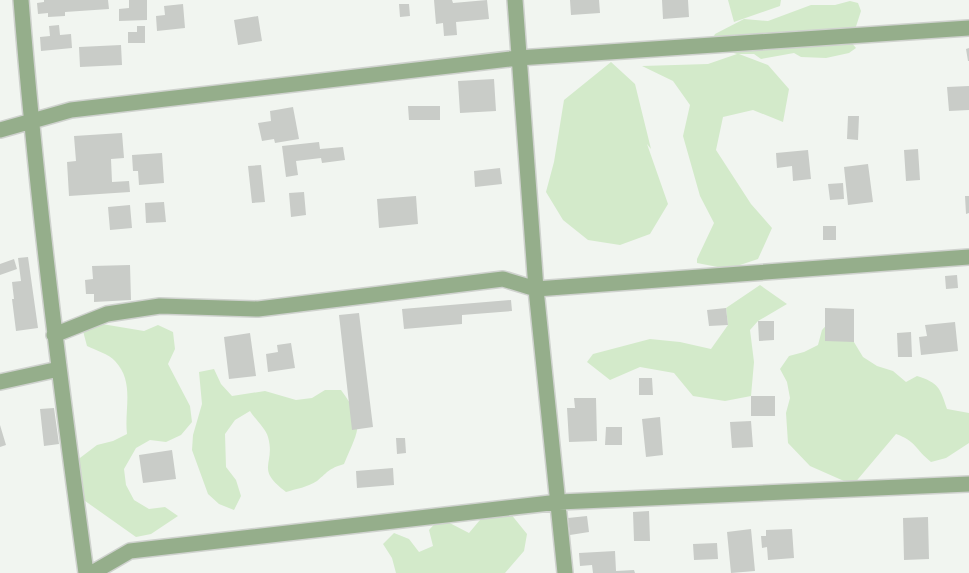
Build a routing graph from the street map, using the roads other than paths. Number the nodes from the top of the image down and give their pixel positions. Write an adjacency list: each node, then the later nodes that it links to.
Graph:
1 (22, 0): 5 (street)
2 (515, 0): 4 (street)
3 (969, 28): 4 (street)
4 (518, 58): 5 (street); 8 (street)
5 (31, 121): 6 (street); 9 (street)
6 (0, 130)
7 (969, 257): 8 (street)
8 (536, 289): 9 (street); 13 (street)
9 (54, 335): 10 (street)
10 (58, 369): 11 (street); 14 (street)
11 (0, 382)
12 (969, 484): 13 (street)
13 (559, 502): 15 (street); 16 (street)
14 (86, 573)
15 (92, 573)
16 (565, 573)

